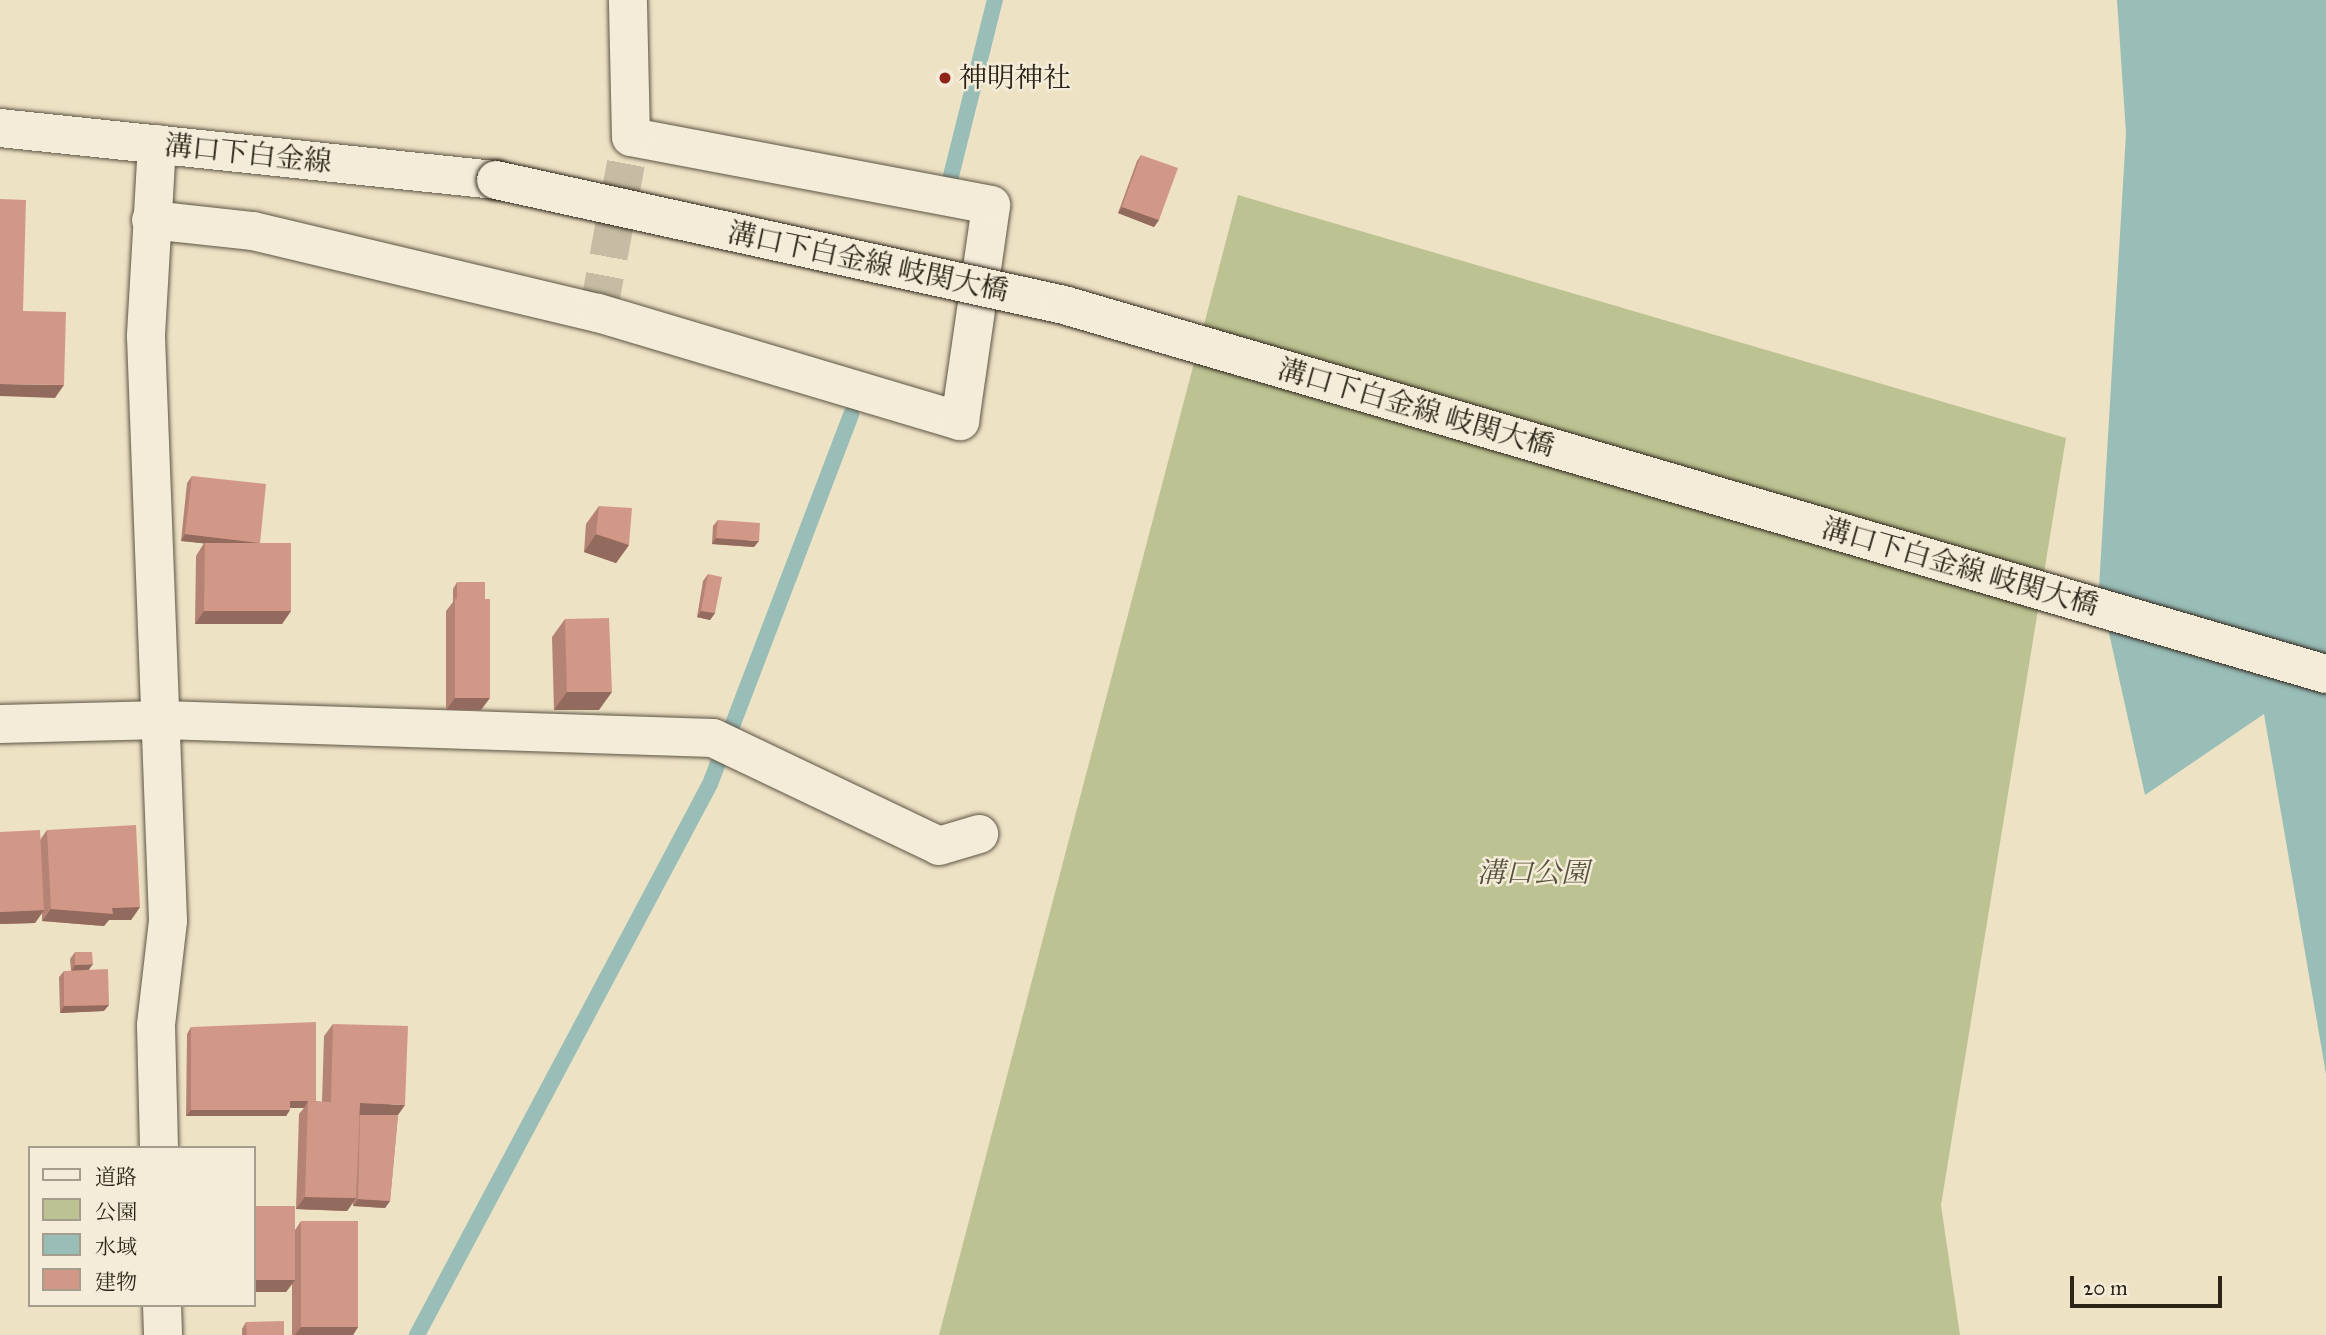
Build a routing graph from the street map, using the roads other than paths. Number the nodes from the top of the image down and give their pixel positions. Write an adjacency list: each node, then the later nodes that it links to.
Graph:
1 (628, 0): 5 (street)
2 (0, 128): 3 (street, 溝口下白金線)
3 (157, 144): 4 (street, 溝口下白金線); 5 (street)
4 (496, 180): 6 (street, 溝口下白金線 岐関大橋, bridge)
5 (151, 220): 7 (street)
6 (2326, 674)
7 (163, 720): 8 (street); 9 (street); 10 (street)
8 (0, 724)
9 (979, 834)
10 (159, 1146)
11 (162, 1307): 12 (street)
12 (163, 1335)

